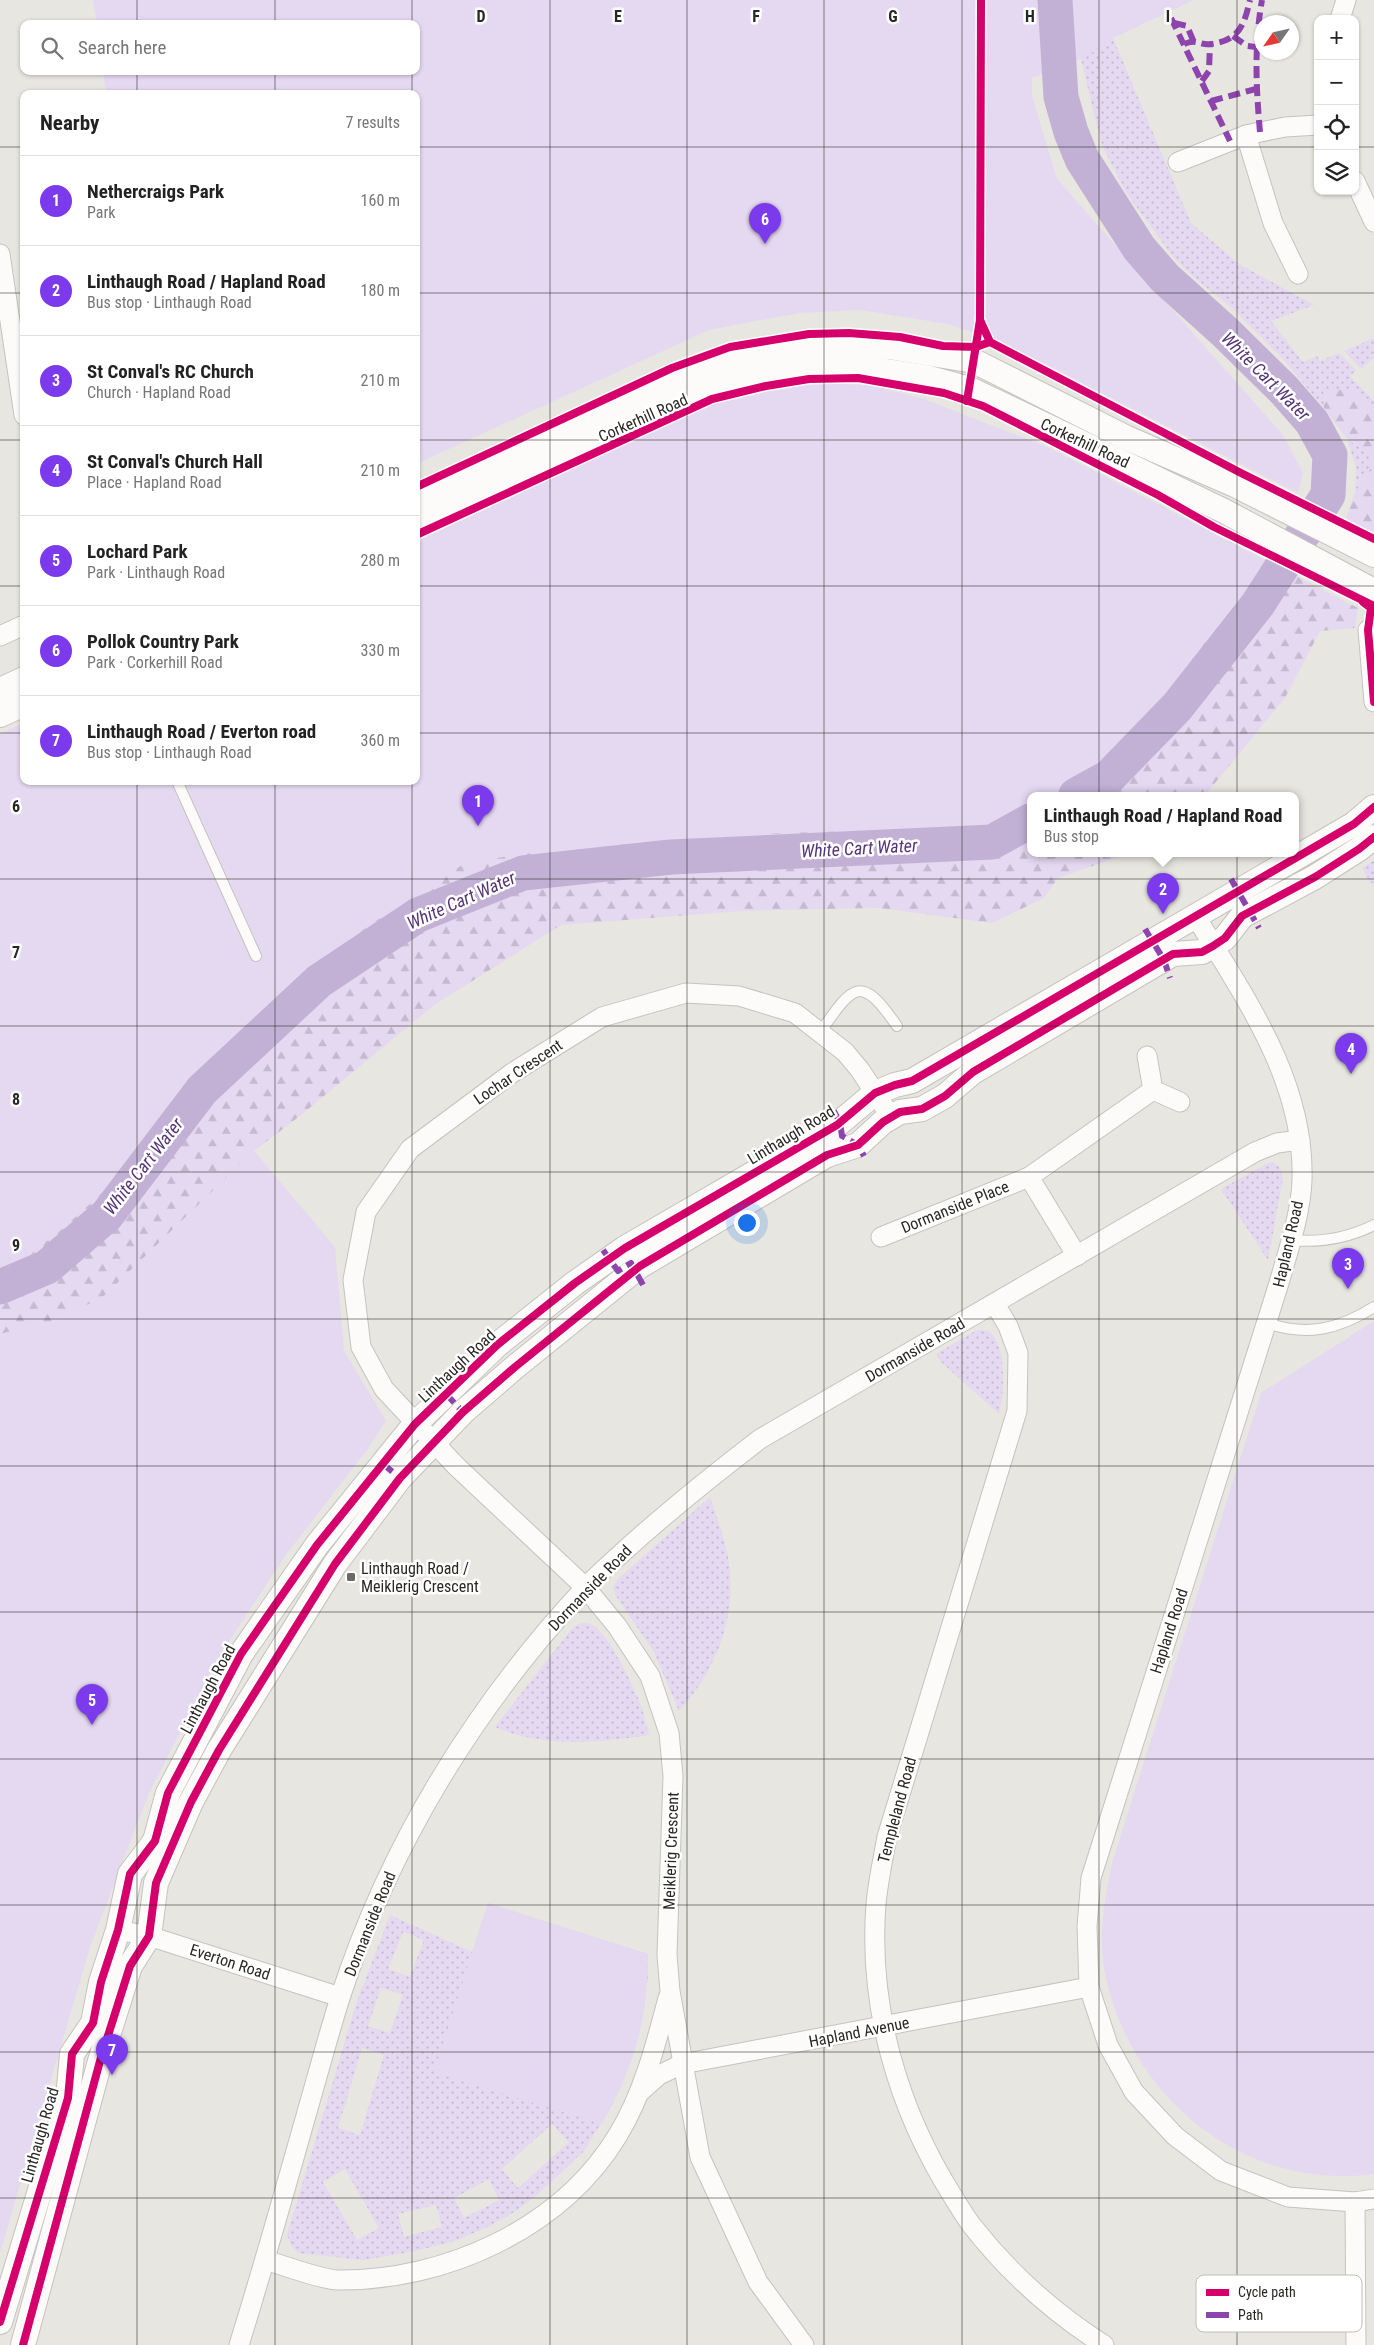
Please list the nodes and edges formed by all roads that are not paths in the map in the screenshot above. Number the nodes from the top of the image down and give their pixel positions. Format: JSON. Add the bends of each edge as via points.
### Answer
{"nodes":[{"id":1,"x":1346,"y":0,"type":"edge"},
{"id":2,"x":1341,"y":15,"type":"edge"},
{"id":3,"x":1314,"y":125,"type":"edge"},
{"id":4,"x":1246,"y":135,"type":"junction"},
{"id":5,"x":1178,"y":162,"type":"dead end"},
{"id":6,"x":1362,"y":184,"type":"edge"},
{"id":7,"x":1374,"y":222,"type":"edge"},
{"id":8,"x":0,"y":254,"type":"edge"},
{"id":9,"x":1298,"y":274,"type":"dead end"},
{"id":10,"x":20,"y":388,"type":"edge"},
{"id":11,"x":420,"y":495,"type":"edge"},
{"id":12,"x":420,"y":520,"type":"edge"},
{"id":13,"x":1316,"y":527,"type":"junction"},
{"id":14,"x":1302,"y":552,"type":"junction"},
{"id":15,"x":1374,"y":555,"type":"edge"},
{"id":16,"x":1368,"y":588,"type":"edge"},
{"id":17,"x":20,"y":627,"type":"edge"},
{"id":18,"x":1368,"y":630,"type":"dead end"},
{"id":19,"x":0,"y":636,"type":"edge"},
{"id":20,"x":20,"y":681,"type":"edge"},
{"id":21,"x":0,"y":690,"type":"edge"},
{"id":22,"x":1374,"y":702,"type":"edge"},
{"id":23,"x":20,"y":706,"type":"edge"},
{"id":24,"x":0,"y":715,"type":"edge"},
{"id":25,"x":179,"y":785,"type":"edge"},
{"id":26,"x":1374,"y":807,"type":"edge"},
{"id":27,"x":1374,"y":837,"type":"edge"},
{"id":28,"x":1299,"y":856,"type":"edge"},
{"id":29,"x":1298,"y":857,"type":"edge"},
{"id":30,"x":1196,"y":917,"type":"junction"},
{"id":31,"x":1213,"y":946,"type":"junction"},
{"id":32,"x":256,"y":956,"type":"dead end"},
{"id":33,"x":897,"y":1026,"type":"dead end"},
{"id":34,"x":820,"y":1031,"type":"junction"},
{"id":35,"x":1147,"y":1056,"type":"dead end"},
{"id":36,"x":1153,"y":1090,"type":"junction"},
{"id":37,"x":875,"y":1093,"type":"junction"},
{"id":38,"x":1180,"y":1102,"type":"dead end"},
{"id":39,"x":891,"y":1117,"type":"junction"},
{"id":40,"x":1300,"y":1140,"type":"junction"},
{"id":41,"x":1030,"y":1177,"type":"junction"},
{"id":42,"x":1374,"y":1225,"type":"edge"},
{"id":43,"x":881,"y":1237,"type":"dead end"},
{"id":44,"x":1291,"y":1240,"type":"junction"},
{"id":45,"x":1077,"y":1256,"type":"junction"},
{"id":46,"x":995,"y":1304,"type":"junction"},
{"id":47,"x":1374,"y":1307,"type":"edge"},
{"id":48,"x":1267,"y":1323,"type":"junction"},
{"id":49,"x":415,"y":1424,"type":"junction"},
{"id":50,"x":434,"y":1444,"type":"junction"},
{"id":51,"x":585,"y":1587,"type":"junction"},
{"id":52,"x":118,"y":1930,"type":"junction"},
{"id":53,"x":149,"y":1936,"type":"junction"},
{"id":54,"x":1089,"y":1987,"type":"junction"},
{"id":55,"x":670,"y":1990,"type":"junction"},
{"id":56,"x":340,"y":1997,"type":"junction"},
{"id":57,"x":883,"y":2028,"type":"junction"},
{"id":58,"x":682,"y":2064,"type":"junction"},
{"id":59,"x":637,"y":2094,"type":"junction"},
{"id":60,"x":1374,"y":2199,"type":"edge"},
{"id":61,"x":1355,"y":2202,"type":"junction"},
{"id":62,"x":265,"y":2260,"type":"junction"},
{"id":63,"x":1356,"y":2275,"type":"edge"},
{"id":64,"x":0,"y":2322,"type":"edge"},
{"id":65,"x":1356,"y":2332,"type":"edge"},
{"id":66,"x":23,"y":2345,"type":"edge"},
{"id":67,"x":239,"y":2345,"type":"edge"},
{"id":68,"x":804,"y":2345,"type":"edge"},
{"id":69,"x":1104,"y":2345,"type":"edge"},
{"id":70,"x":1356,"y":2345,"type":"edge"}],
"edges":[{"from":1,"to":2,"type":"street"},
{"from":3,"to":4,"type":"street","via":[[1284,127]]},
{"from":4,"to":5,"type":"street"},
{"from":4,"to":9,"type":"street","via":[[1272,223]]},
{"from":6,"to":7,"type":"street"},
{"from":8,"to":10,"type":"street"},
{"from":11,"to":13,"type":"street","name":"Corkerhill Road","via":[[660,385],[734,358],[819,345],[889,347],[974,361]]},
{"from":12,"to":14,"type":"street","name":"Corkerhill Road","via":[[657,410],[731,380],[796,368],[867,368],[926,377],[970,389]]},
{"from":13,"to":14,"type":"street"},
{"from":13,"to":15,"type":"street","name":"Corkerhill Road"},
{"from":14,"to":16,"type":"street","name":"Corkerhill Road"},
{"from":17,"to":19,"type":"street"},
{"from":18,"to":22,"type":"street"},
{"from":20,"to":21,"type":"street"},
{"from":23,"to":24,"type":"street"},
{"from":25,"to":32,"type":"lane"},
{"from":26,"to":28,"type":"street","name":"Linthaugh Road","via":[[1354,824]]},
{"from":27,"to":31,"type":"street","via":[[1315,877],[1242,916],[1225,938]]},
{"from":29,"to":30,"type":"street","name":"Linthaugh Road"},
{"from":30,"to":31,"type":"street","name":"Hapland Road"},
{"from":30,"to":37,"type":"street","name":"Linthaugh Road","via":[[912,1081]]},
{"from":31,"to":39,"type":"street","via":[[1202,952],[1173,954],[973,1072],[945,1096],[922,1109],[900,1112]]},
{"from":31,"to":40,"type":"street","name":"Hapland Road","via":[[1275,1055],[1288,1085]]},
{"from":33,"to":34,"type":"lane","via":[[876,998],[864,991],[846,998]]},
{"from":34,"to":37,"type":"street","name":"Lochar Crescent","via":[[845,1052]]},
{"from":34,"to":49,"type":"street","name":"Lochar Crescent","via":[[795,1013],[739,996],[686,993],[602,1017],[512,1074],[410,1149],[366,1212],[353,1280],[361,1347],[384,1389]]},
{"from":35,"to":36,"type":"street"},
{"from":36,"to":38,"type":"street"},
{"from":36,"to":41,"type":"street","name":"Dormanside Place"},
{"from":37,"to":39,"type":"street","name":"Lochar Crescent"},
{"from":37,"to":49,"type":"street","name":"Linthaugh Road","via":[[837,1125],[624,1248],[575,1283],[497,1345]]},
{"from":39,"to":50,"type":"street","via":[[858,1145],[827,1155],[640,1266],[463,1412]]},
{"from":40,"to":44,"type":"street","name":"Hapland Road","via":[[1302,1181]]},
{"from":40,"to":45,"type":"street","name":"Dormanside Road","via":[[1277,1143],[1255,1152]]},
{"from":41,"to":43,"type":"street","name":"Dormanside Place"},
{"from":41,"to":45,"type":"street","name":"Dormanside Place"},
{"from":42,"to":44,"type":"lane","via":[[1355,1235],[1333,1239]]},
{"from":44,"to":48,"type":"street","name":"Hapland Road"},
{"from":45,"to":46,"type":"street","name":"Dormanside Road"},
{"from":46,"to":51,"type":"street","name":"Dormanside Road","via":[[760,1439],[659,1519]]},
{"from":46,"to":57,"type":"street","name":"Templeland Road","via":[[1018,1353],[1017,1411],[887,1837],[876,1904],[876,1975]]},
{"from":47,"to":48,"type":"lane","via":[[1356,1318],[1320,1329],[1301,1331]]},
{"from":48,"to":54,"type":"street","name":"Hapland Road","via":[[1090,1878],[1087,1926]]},
{"from":49,"to":50,"type":"street","name":"Meiklerig Crescent"},
{"from":49,"to":52,"type":"street","name":"Linthaugh Road","via":[[317,1545],[241,1654],[168,1793],[155,1841],[130,1874]]},
{"from":50,"to":51,"type":"street","name":"Meiklerig Crescent"},
{"from":50,"to":53,"type":"street","via":[[400,1478],[335,1564],[219,1750],[191,1802],[156,1883]]},
{"from":51,"to":55,"type":"street","name":"Meiklerig Crescent","via":[[618,1626],[650,1676],[669,1732],[673,1776],[667,1955]]},
{"from":51,"to":56,"type":"street","name":"Dormanside Road","via":[[527,1654],[476,1723],[418,1816],[378,1899]]},
{"from":52,"to":53,"type":"street","name":"Everton Road"},
{"from":52,"to":64,"type":"street","name":"Linthaugh Road","via":[[101,1982],[93,2023],[72,2054],[68,2098]]},
{"from":53,"to":56,"type":"street","name":"Everton Road"},
{"from":53,"to":66,"type":"street","via":[[130,1966],[100,2061]]},
{"from":54,"to":57,"type":"street","name":"Hapland Avenue"},
{"from":54,"to":61,"type":"street","name":"Hapland Road","via":[[1108,2045],[1134,2092],[1175,2136],[1221,2171],[1288,2197]]},
{"from":55,"to":58,"type":"street","name":"Meiklerig Crescent"},
{"from":55,"to":59,"type":"street","via":[[656,2046]]},
{"from":56,"to":62,"type":"street","name":"Dormanside Road"},
{"from":57,"to":58,"type":"street","name":"Hapland Avenue"},
{"from":57,"to":69,"type":"street","name":"Templeland Road","via":[[904,2103],[939,2174],[972,2226],[1013,2273],[1055,2311]]},
{"from":58,"to":59,"type":"street","name":"Hapland Avenue","via":[[659,2075]]},
{"from":58,"to":68,"type":"street","name":"Meiklerig Crescent","via":[[700,2157],[758,2282]]},
{"from":59,"to":62,"type":"street","via":[[618,2135],[592,2172],[557,2205],[489,2248],[413,2273],[336,2280]]},
{"from":60,"to":61,"type":"street","name":"Hapland Road"},
{"from":61,"to":63,"type":"street"},
{"from":62,"to":67,"type":"street","name":"Dormanside Road"},
{"from":65,"to":70,"type":"street"}]}
